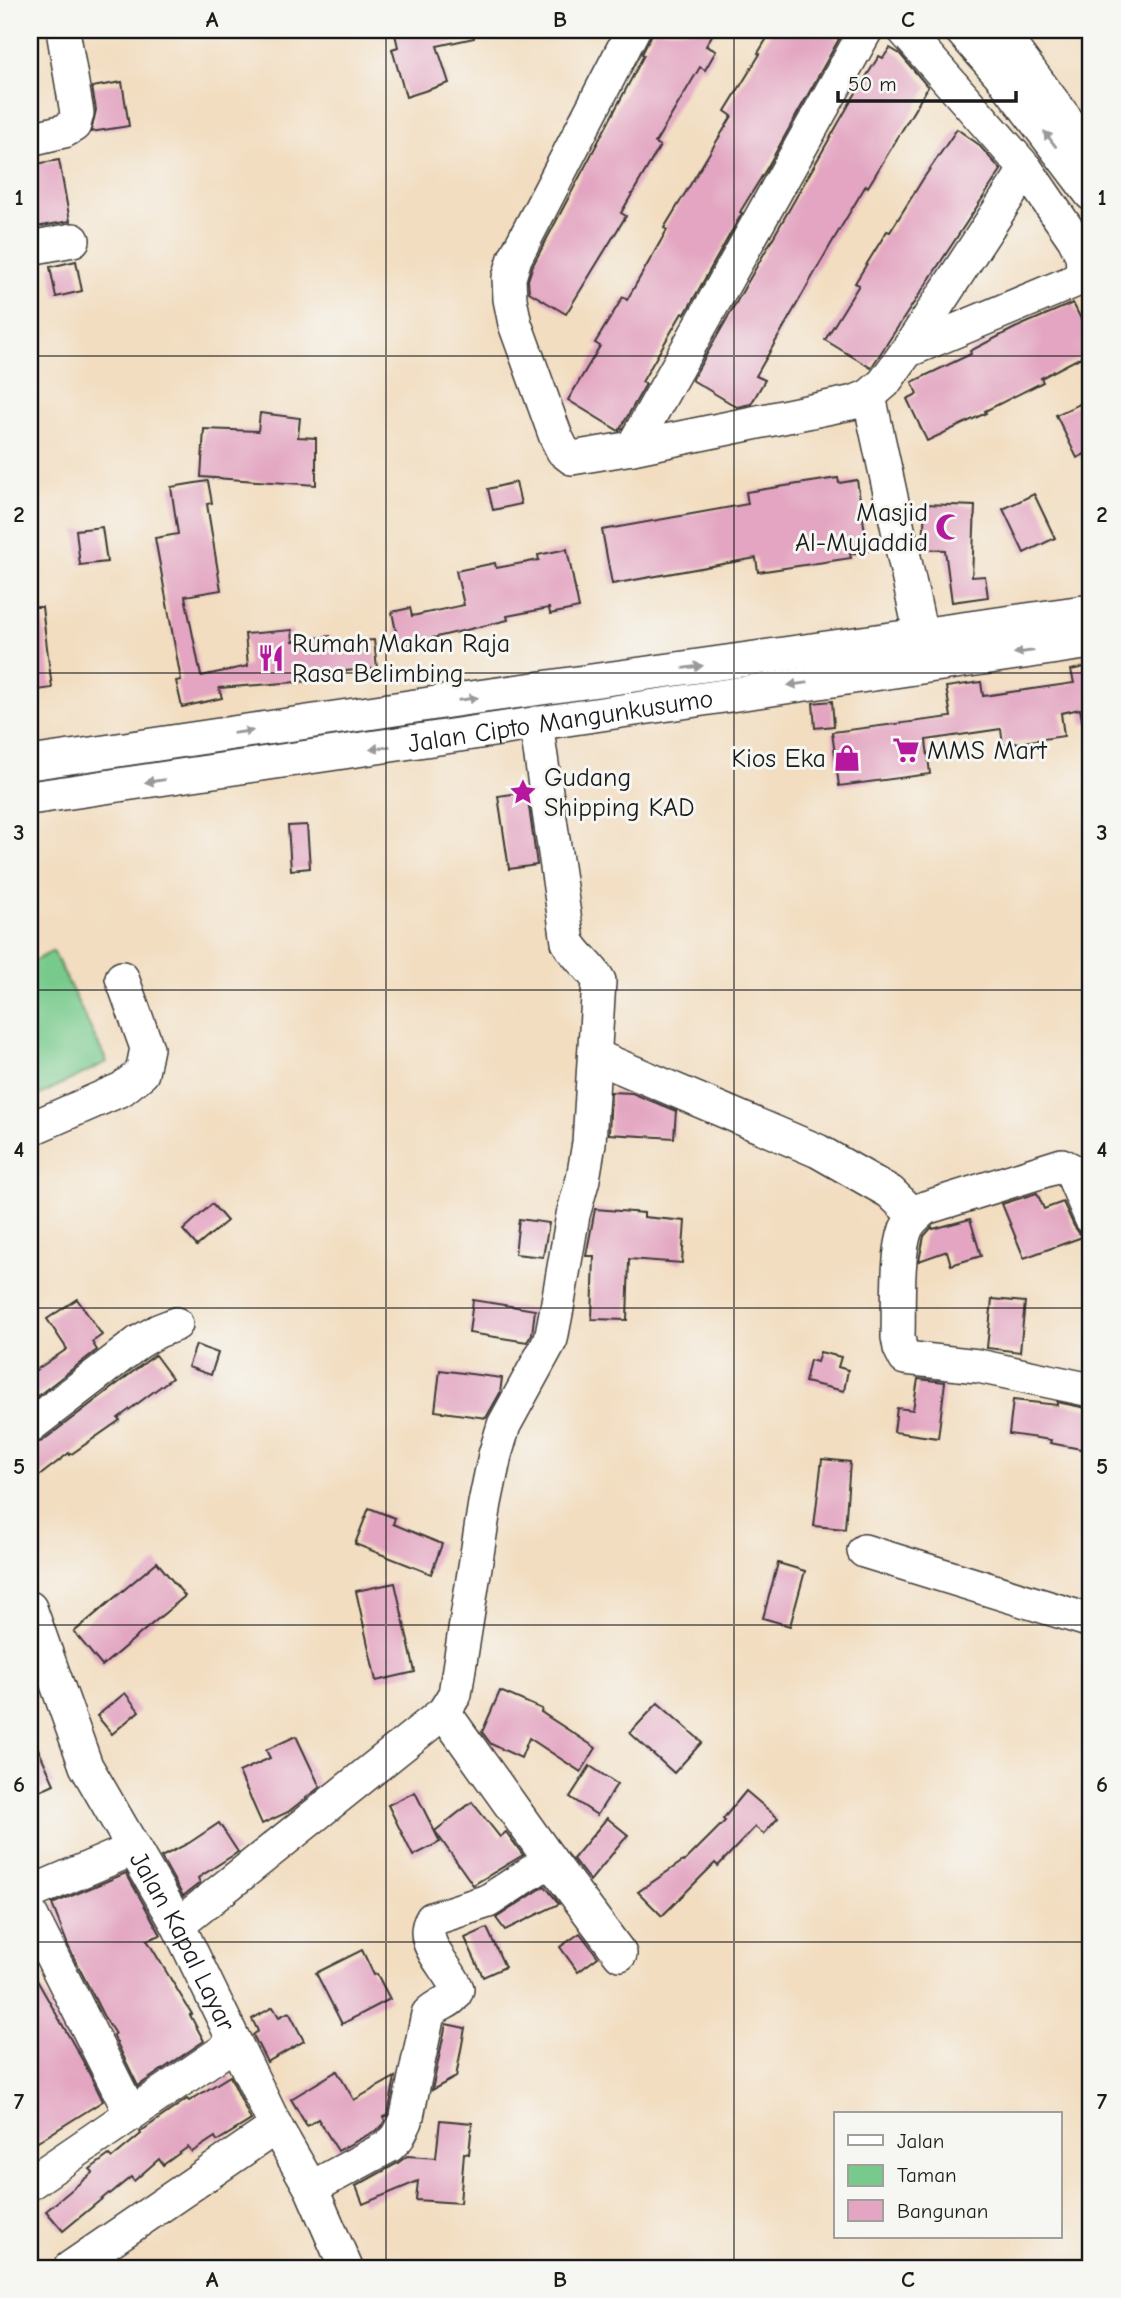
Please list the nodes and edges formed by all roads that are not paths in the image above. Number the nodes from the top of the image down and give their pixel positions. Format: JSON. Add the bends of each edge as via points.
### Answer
{"nodes":[{"id":1,"x":63,"y":30,"type":"edge"},
{"id":2,"x":633,"y":30,"type":"edge"},
{"id":3,"x":866,"y":30,"type":"edge"},
{"id":4,"x":904,"y":30,"type":"edge"},
{"id":5,"x":961,"y":30,"type":"edge"},
{"id":6,"x":999,"y":30,"type":"edge"},
{"id":7,"x":30,"y":139,"type":"edge"},
{"id":8,"x":1091,"y":153,"type":"edge"},
{"id":9,"x":1026,"y":169,"type":"junction"},
{"id":10,"x":1091,"y":194,"type":"edge"},
{"id":11,"x":74,"y":240,"type":"dead end"},
{"id":12,"x":30,"y":248,"type":"edge"},
{"id":13,"x":907,"y":351,"type":"junction"},
{"id":14,"x":869,"y":396,"type":"junction"},
{"id":15,"x":632,"y":449,"type":"junction"},
{"id":16,"x":1091,"y":611,"type":"edge"},
{"id":17,"x":921,"y":635,"type":"junction"},
{"id":18,"x":1091,"y":642,"type":"edge"},
{"id":19,"x":536,"y":723,"type":"junction"},
{"id":20,"x":30,"y":763,"type":"edge"},
{"id":21,"x":30,"y":798,"type":"edge"},
{"id":22,"x":122,"y":978,"type":"dead end"},
{"id":23,"x":595,"y":1056,"type":"junction"},
{"id":24,"x":30,"y":1129,"type":"edge"},
{"id":25,"x":915,"y":1216,"type":"junction"},
{"id":26,"x":1091,"y":1218,"type":"edge"},
{"id":27,"x":176,"y":1324,"type":"dead end"},
{"id":28,"x":1091,"y":1390,"type":"edge"},
{"id":29,"x":30,"y":1426,"type":"edge"},
{"id":30,"x":864,"y":1551,"type":"dead end"},
{"id":31,"x":30,"y":1608,"type":"edge"},
{"id":32,"x":1091,"y":1621,"type":"edge"},
{"id":33,"x":444,"y":1712,"type":"junction"},
{"id":34,"x":133,"y":1849,"type":"junction"},
{"id":35,"x":550,"y":1860,"type":"junction"},
{"id":36,"x":30,"y":1893,"type":"edge"},
{"id":37,"x":30,"y":1913,"type":"edge"},
{"id":38,"x":178,"y":1925,"type":"junction"},
{"id":39,"x":621,"y":1954,"type":"dead end"},
{"id":40,"x":236,"y":2043,"type":"junction"},
{"id":41,"x":131,"y":2114,"type":"junction"},
{"id":42,"x":276,"y":2127,"type":"junction"},
{"id":43,"x":33,"y":2171,"type":"edge"},
{"id":44,"x":311,"y":2188,"type":"junction"},
{"id":45,"x":70,"y":2268,"type":"edge"},
{"id":46,"x":346,"y":2268,"type":"edge"}],
"edges":[{"from":1,"to":7,"type":"street","via":[[77,113],[74,125]]},
{"from":2,"to":15,"type":"street","via":[[514,258],[509,278],[515,324],[562,451],[572,458]]},
{"from":3,"to":15,"type":"street"},
{"from":4,"to":9,"type":"street"},
{"from":10,"to":5,"type":"street","one_way":true},
{"from":6,"to":8,"type":"street"},
{"from":9,"to":13,"type":"street"},
{"from":9,"to":13,"type":"street","via":[[1082,255],[1083,268],[1077,280]]},
{"from":11,"to":12,"type":"street"},
{"from":13,"to":14,"type":"street"},
{"from":14,"to":15,"type":"street"},
{"from":14,"to":17,"type":"street"},
{"from":16,"to":17,"type":"street","name":"Jalan Cipto Mangunkusumo"},
{"from":20,"to":17,"type":"street","name":"Jalan Cipto Mangunkusumo","one_way":true},
{"from":18,"to":19,"type":"street","name":"Jalan Cipto Mangunkusumo","one_way":true},
{"from":19,"to":21,"type":"street","name":"Jalan Cipto Mangunkusumo","one_way":true},
{"from":19,"to":23,"type":"street","via":[[568,942],[599,981]]},
{"from":22,"to":24,"type":"street","via":[[147,1048],[142,1073],[121,1089]]},
{"from":23,"to":25,"type":"street","via":[[818,1151],[890,1192]]},
{"from":23,"to":33,"type":"street","via":[[589,1143],[551,1339],[505,1425],[495,1455],[455,1694]]},
{"from":25,"to":26,"type":"street","via":[[938,1203],[1062,1166],[1070,1170]]},
{"from":25,"to":28,"type":"street","via":[[906,1229],[900,1260],[898,1337],[905,1358],[978,1366]]},
{"from":27,"to":29,"type":"street","via":[[139,1342]]},
{"from":30,"to":32,"type":"street"},
{"from":31,"to":34,"type":"street","name":"Jalan Kapal Layar","via":[[86,1766]]},
{"from":33,"to":35,"type":"street"},
{"from":33,"to":38,"type":"street"},
{"from":34,"to":36,"type":"street"},
{"from":34,"to":38,"type":"street","name":"Jalan Kapal Layar"},
{"from":35,"to":39,"type":"street"},
{"from":35,"to":44,"type":"street","via":[[488,1901],[432,1919],[428,1940],[457,1989],[451,2000],[428,2014],[406,2121],[389,2146]]},
{"from":37,"to":41,"type":"street"},
{"from":38,"to":40,"type":"street","name":"Jalan Kapal Layar"},
{"from":40,"to":41,"type":"street"},
{"from":40,"to":42,"type":"street","name":"Jalan Kapal Layar"},
{"from":41,"to":43,"type":"street"},
{"from":42,"to":44,"type":"street","name":"Jalan Kapal Layar"},
{"from":42,"to":45,"type":"street"},
{"from":44,"to":46,"type":"street","name":"Jalan Kapal Layar"}]}
